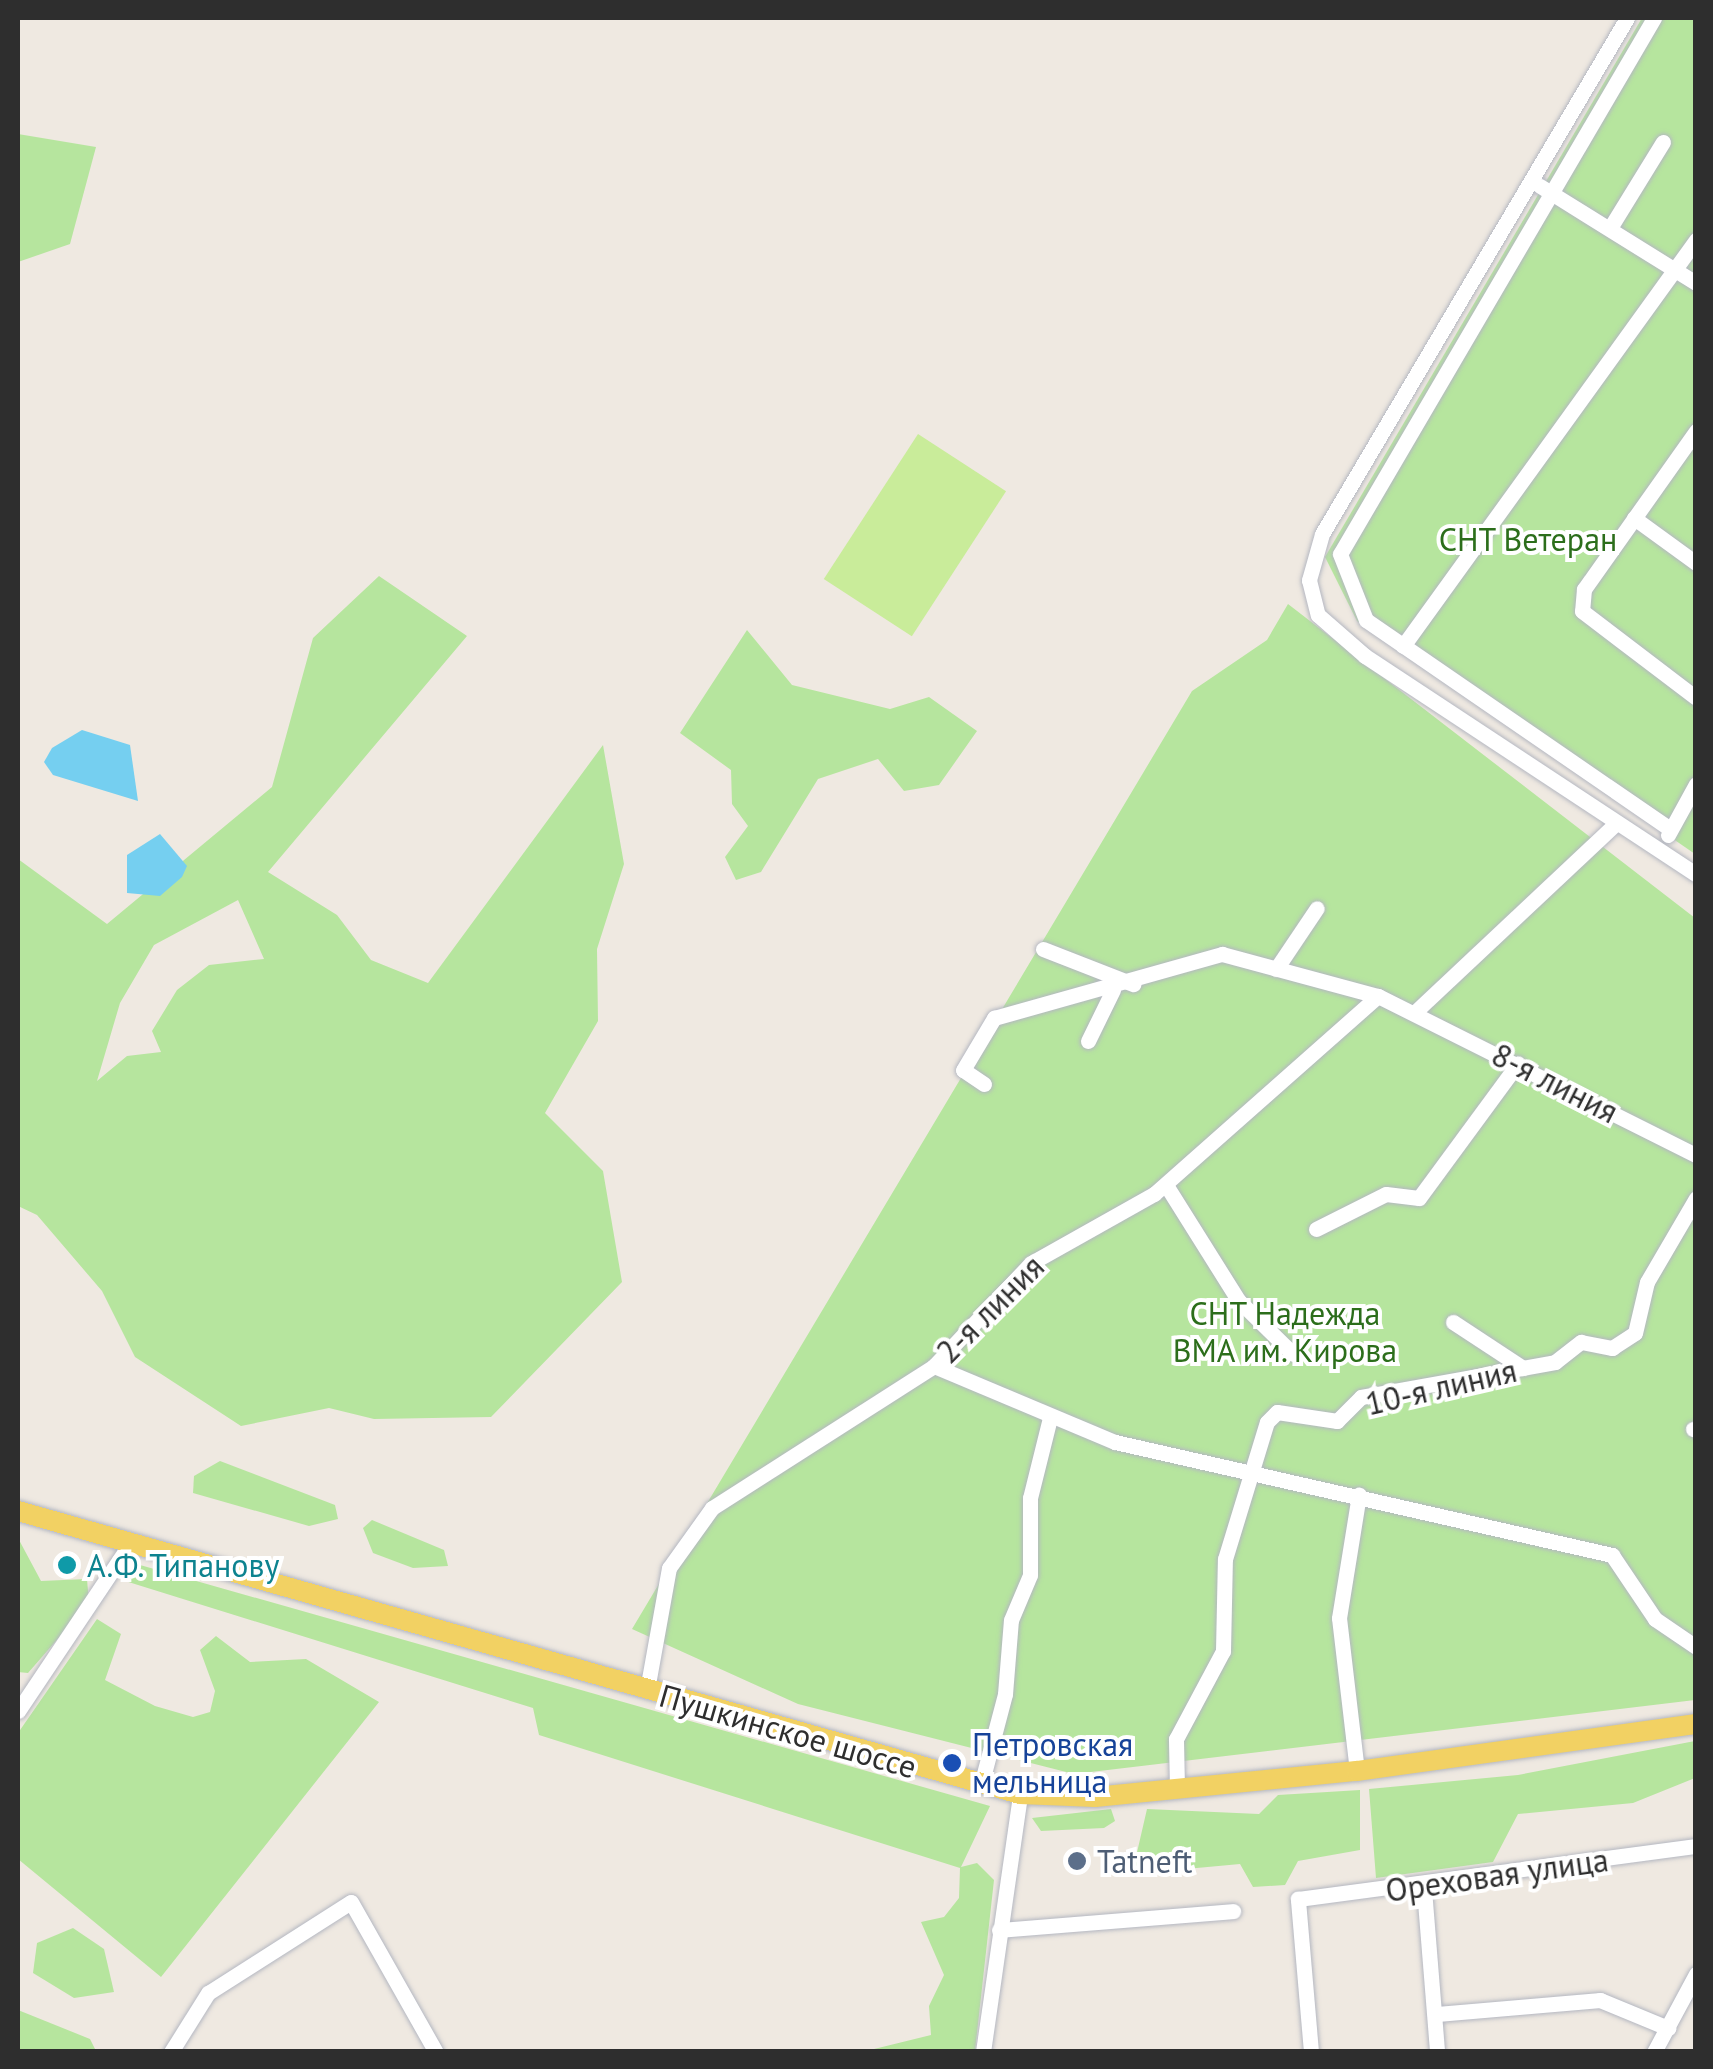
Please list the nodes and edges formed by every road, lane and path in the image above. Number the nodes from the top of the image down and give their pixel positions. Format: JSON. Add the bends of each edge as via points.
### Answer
{"nodes":[{"id":1,"x":1627,"y":18,"type":"edge"},
{"id":2,"x":1654,"y":18,"type":"edge"},
{"id":3,"x":1663,"y":142,"type":"dead end"},
{"id":4,"x":1532,"y":182,"type":"junction"},
{"id":5,"x":1550,"y":191,"type":"junction"},
{"id":6,"x":1610,"y":228,"type":"junction"},
{"id":7,"x":1696,"y":240,"type":"edge"},
{"id":8,"x":1675,"y":268,"type":"junction"},
{"id":9,"x":1696,"y":284,"type":"edge"},
{"id":10,"x":1696,"y":431,"type":"edge"},
{"id":11,"x":1634,"y":518,"type":"junction"},
{"id":12,"x":1696,"y":563,"type":"edge"},
{"id":13,"x":1403,"y":646,"type":"junction"},
{"id":14,"x":1696,"y":698,"type":"edge"},
{"id":15,"x":1696,"y":784,"type":"edge"},
{"id":16,"x":1616,"y":823,"type":"junction"},
{"id":17,"x":1670,"y":829,"type":"junction"},
{"id":18,"x":1658,"y":851,"type":"junction"},
{"id":19,"x":1696,"y":874,"type":"edge"},
{"id":20,"x":1316,"y":908,"type":"dead end"},
{"id":21,"x":1042,"y":949,"type":"dead end"},
{"id":22,"x":1276,"y":968,"type":"junction"},
{"id":23,"x":1133,"y":984,"type":"junction"},
{"id":24,"x":1113,"y":990,"type":"junction"},
{"id":25,"x":1378,"y":996,"type":"junction"},
{"id":26,"x":1414,"y":1012,"type":"junction"},
{"id":27,"x":1088,"y":1041,"type":"dead end"},
{"id":28,"x":1518,"y":1063,"type":"junction"},
{"id":29,"x":984,"y":1084,"type":"dead end"},
{"id":30,"x":1696,"y":1155,"type":"edge"},
{"id":31,"x":1166,"y":1185,"type":"junction"},
{"id":32,"x":1696,"y":1198,"type":"edge"},
{"id":33,"x":1316,"y":1229,"type":"dead end"},
{"id":34,"x":1452,"y":1322,"type":"dead end"},
{"id":35,"x":1292,"y":1354,"type":"dead end"},
{"id":36,"x":934,"y":1366,"type":"junction"},
{"id":37,"x":1523,"y":1368,"type":"junction"},
{"id":38,"x":1050,"y":1418,"type":"junction"},
{"id":39,"x":1251,"y":1470,"type":"junction"},
{"id":40,"x":1359,"y":1495,"type":"junction"},
{"id":41,"x":18,"y":1511,"type":"edge"},
{"id":42,"x":130,"y":1542,"type":"junction"},
{"id":43,"x":1696,"y":1647,"type":"edge"},
{"id":44,"x":647,"y":1690,"type":"junction"},
{"id":45,"x":18,"y":1711,"type":"edge"},
{"id":46,"x":1696,"y":1724,"type":"edge"},
{"id":47,"x":1357,"y":1771,"type":"junction"},
{"id":48,"x":981,"y":1785,"type":"junction"},
{"id":49,"x":1177,"y":1788,"type":"junction"},
{"id":50,"x":1020,"y":1794,"type":"junction"},
{"id":51,"x":1696,"y":1846,"type":"edge"},
{"id":52,"x":1424,"y":1889,"type":"junction"},
{"id":53,"x":1233,"y":1911,"type":"dead end"},
{"id":54,"x":999,"y":1930,"type":"junction"},
{"id":55,"x":1696,"y":1974,"type":"edge"},
{"id":56,"x":1437,"y":2014,"type":"junction"},
{"id":57,"x":1668,"y":2028,"type":"junction"},
{"id":58,"x":171,"y":2052,"type":"edge"},
{"id":59,"x":436,"y":2052,"type":"edge"},
{"id":60,"x":983,"y":2052,"type":"edge"},
{"id":61,"x":1311,"y":2052,"type":"edge"},
{"id":62,"x":1438,"y":2052,"type":"edge"},
{"id":63,"x":1654,"y":2052,"type":"edge"}],
"edges":[{"from":1,"to":4,"type":"street"},
{"from":2,"to":5,"type":"street"},
{"from":3,"to":6,"type":"street"},
{"from":4,"to":5,"type":"street"},
{"from":4,"to":16,"type":"street","via":[[1322,534],[1310,580],[1318,614],[1365,656]]},
{"from":5,"to":6,"type":"street"},
{"from":5,"to":13,"type":"street","via":[[1340,554],[1366,620]]},
{"from":6,"to":8,"type":"street"},
{"from":7,"to":8,"type":"street"},
{"from":8,"to":9,"type":"street"},
{"from":8,"to":13,"type":"street"},
{"from":10,"to":11,"type":"street"},
{"from":11,"to":12,"type":"street"},
{"from":11,"to":14,"type":"street","via":[[1584,589],[1582,611]]},
{"from":13,"to":17,"type":"street"},
{"from":15,"to":17,"type":"street"},
{"from":16,"to":18,"type":"street"},
{"from":16,"to":26,"type":"street"},
{"from":17,"to":18,"type":"street"},
{"from":18,"to":19,"type":"street"},
{"from":20,"to":22,"type":"street"},
{"from":21,"to":23,"type":"street"},
{"from":22,"to":23,"type":"street","via":[[1222,954]]},
{"from":22,"to":25,"type":"street"},
{"from":23,"to":24,"type":"street"},
{"from":24,"to":27,"type":"street"},
{"from":24,"to":29,"type":"street","via":[[994,1018],[963,1070]]},
{"from":25,"to":26,"type":"street"},
{"from":25,"to":31,"type":"street","name":"2-я линия"},
{"from":26,"to":28,"type":"street","name":"8-я линия"},
{"from":28,"to":30,"type":"street","name":"8-я линия"},
{"from":28,"to":33,"type":"street","via":[[1419,1198],[1386,1194]]},
{"from":31,"to":35,"type":"street","via":[[1238,1300]]},
{"from":31,"to":36,"type":"street","name":"2-я линия","via":[[1044,1252]]},
{"from":32,"to":37,"type":"street","name":"10-я линия","via":[[1647,1282],[1635,1334],[1612,1348],[1581,1342],[1555,1362]]},
{"from":34,"to":37,"type":"street"},
{"from":36,"to":38,"type":"street"},
{"from":36,"to":44,"type":"street","name":"2-я линия","via":[[778,1458],[712,1508],[670,1568]]},
{"from":37,"to":39,"type":"street","name":"10-я линия","via":[[1362,1398],[1337,1420],[1277,1412]]},
{"from":38,"to":39,"type":"street","via":[[1115,1442]]},
{"from":38,"to":48,"type":"street","via":[[1030,1498],[1030,1575],[1012,1620],[1005,1694]]},
{"from":39,"to":40,"type":"street"},
{"from":39,"to":49,"type":"street","via":[[1225,1559],[1223,1651],[1178,1730]]},
{"from":40,"to":43,"type":"street","via":[[1612,1555],[1655,1619]]},
{"from":40,"to":47,"type":"street","via":[[1339,1618]]},
{"from":41,"to":42,"type":"main road","name":"Пушкинское шоссе"},
{"from":42,"to":44,"type":"main road","name":"Пушкинское шоссе"},
{"from":42,"to":45,"type":"street"},
{"from":44,"to":48,"type":"main road","name":"Пушкинское шоссе"},
{"from":46,"to":47,"type":"main road","name":"Пушкинское шоссе"},
{"from":47,"to":49,"type":"main road","name":"Пушкинское шоссе"},
{"from":48,"to":50,"type":"main road","name":"Пушкинское шоссе"},
{"from":49,"to":50,"type":"main road","name":"Пушкинское шоссе"},
{"from":50,"to":54,"type":"street"},
{"from":51,"to":52,"type":"street","name":"Ореховая улица"},
{"from":52,"to":56,"type":"street"},
{"from":52,"to":61,"type":"street","name":"Ореховая улица","via":[[1298,1899]]},
{"from":53,"to":54,"type":"street"},
{"from":54,"to":60,"type":"street"},
{"from":55,"to":57,"type":"street"},
{"from":56,"to":57,"type":"street","via":[[1600,2000]]},
{"from":56,"to":62,"type":"street"},
{"from":57,"to":63,"type":"street"},
{"from":58,"to":59,"type":"street","via":[[208,1993],[351,1902]]}]}
